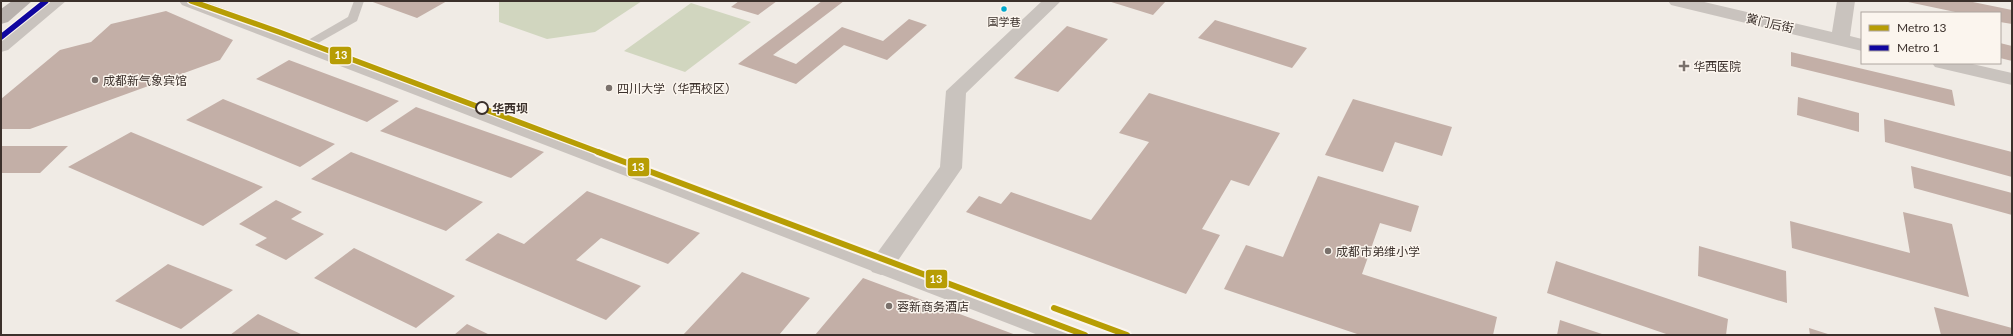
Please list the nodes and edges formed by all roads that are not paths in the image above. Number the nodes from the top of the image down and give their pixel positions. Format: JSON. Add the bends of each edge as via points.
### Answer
{"nodes":[{"id":1,"x":23,"y":1,"type":"edge"},
{"id":2,"x":57,"y":1,"type":"edge"},
{"id":3,"x":188,"y":1,"type":"edge"},
{"id":4,"x":359,"y":1,"type":"edge"},
{"id":5,"x":1052,"y":1,"type":"edge"},
{"id":6,"x":1677,"y":1,"type":"edge"},
{"id":7,"x":1846,"y":1,"type":"edge"},
{"id":8,"x":1,"y":18,"type":"edge"},
{"id":9,"x":1840,"y":40,"type":"junction"},
{"id":10,"x":1861,"y":45,"type":"edge"},
{"id":11,"x":1,"y":46,"type":"edge"},
{"id":12,"x":307,"y":46,"type":"junction"},
{"id":13,"x":1946,"y":64,"type":"edge"},
{"id":14,"x":2012,"y":79,"type":"edge"},
{"id":15,"x":881,"y":266,"type":"junction"},
{"id":16,"x":1066,"y":335,"type":"edge"}],
"edges":[{"from":1,"to":8,"type":"main road"},
{"from":2,"to":11,"type":"street"},
{"from":3,"to":12,"type":"street"},
{"from":4,"to":12,"type":"lane","via":[[352,19]]},
{"from":5,"to":15,"type":"street","via":[[956,91],[951,168]]},
{"from":6,"to":9,"type":"street","name":"黉门后街"},
{"from":7,"to":9,"type":"street"},
{"from":9,"to":10,"type":"street","name":"黉门后街"},
{"from":12,"to":15,"type":"street"},
{"from":13,"to":14,"type":"street"},
{"from":15,"to":16,"type":"street"}]}
